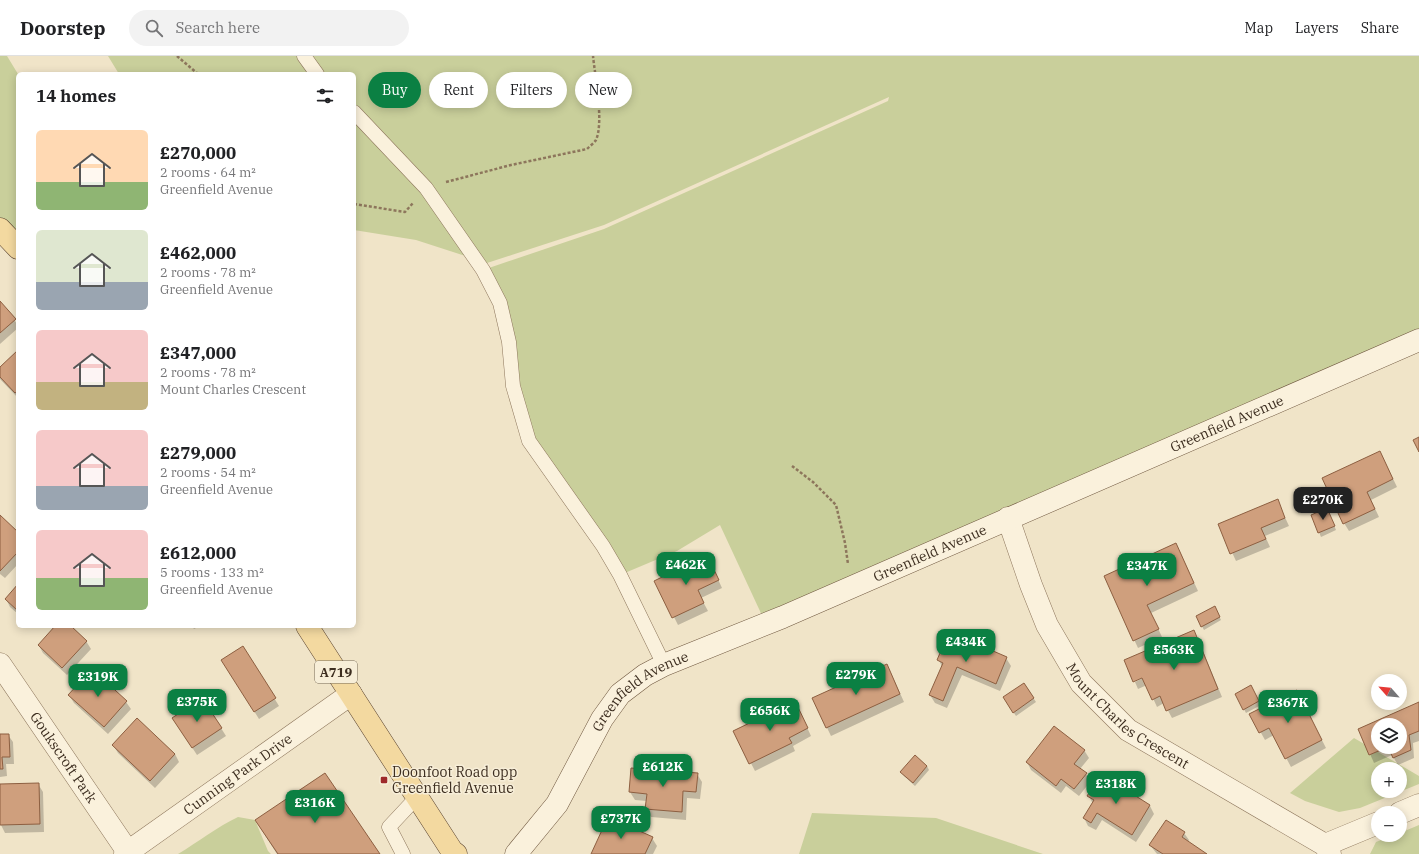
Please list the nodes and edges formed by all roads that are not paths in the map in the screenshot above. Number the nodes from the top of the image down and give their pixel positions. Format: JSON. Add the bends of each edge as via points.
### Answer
{"nodes":[{"id":1,"x":304,"y":56,"type":"edge"},
{"id":2,"x":316,"y":72,"type":"edge"},
{"id":3,"x":356,"y":114,"type":"edge"},
{"id":4,"x":0,"y":229,"type":"edge"},
{"id":5,"x":16,"y":246,"type":"edge"},
{"id":6,"x":1419,"y":340,"type":"edge"},
{"id":7,"x":1008,"y":518,"type":"junction"},
{"id":8,"x":308,"y":628,"type":"edge"},
{"id":9,"x":0,"y":664,"type":"edge"},
{"id":10,"x":664,"y":665,"type":"junction"},
{"id":11,"x":351,"y":694,"type":"junction"},
{"id":12,"x":417,"y":797,"type":"junction"},
{"id":13,"x":1419,"y":805,"type":"edge"},
{"id":14,"x":1407,"y":810,"type":"edge"},
{"id":15,"x":1371,"y":826,"type":"edge"},
{"id":16,"x":1327,"y":850,"type":"edge"},
{"id":17,"x":126,"y":853,"type":"edge"},
{"id":18,"x":403,"y":854,"type":"edge"},
{"id":19,"x":456,"y":854,"type":"edge"},
{"id":20,"x":516,"y":854,"type":"edge"}],
"edges":[{"from":1,"to":2,"type":"lane"},
{"from":3,"to":10,"type":"lane","via":[[426,188],[483,270],[500,303],[509,342],[513,386],[529,441],[603,546]]},
{"from":4,"to":5,"type":"main road"},
{"from":6,"to":7,"type":"street","name":"Greenfield Avenue"},
{"from":7,"to":10,"type":"street","name":"Greenfield Avenue","via":[[783,617]]},
{"from":7,"to":16,"type":"street","name":"Mount Charles Crescent","via":[[1047,625],[1081,683],[1128,730]]},
{"from":8,"to":11,"type":"main road","number":"A719"},
{"from":9,"to":17,"type":"street","name":"Goukscroft Park"},
{"from":10,"to":20,"type":"street","name":"Greenfield Avenue","via":[[645,674],[620,694],[602,719],[557,804]]},
{"from":11,"to":12,"type":"main road","number":"A719"},
{"from":11,"to":17,"type":"street","name":"Cunning Park Drive"},
{"from":12,"to":18,"type":"lane","via":[[389,827]]},
{"from":12,"to":19,"type":"main road","number":"A719"},
{"from":13,"to":14,"type":"street"},
{"from":15,"to":16,"type":"street","name":"Mount Charles Crescent"}]}
